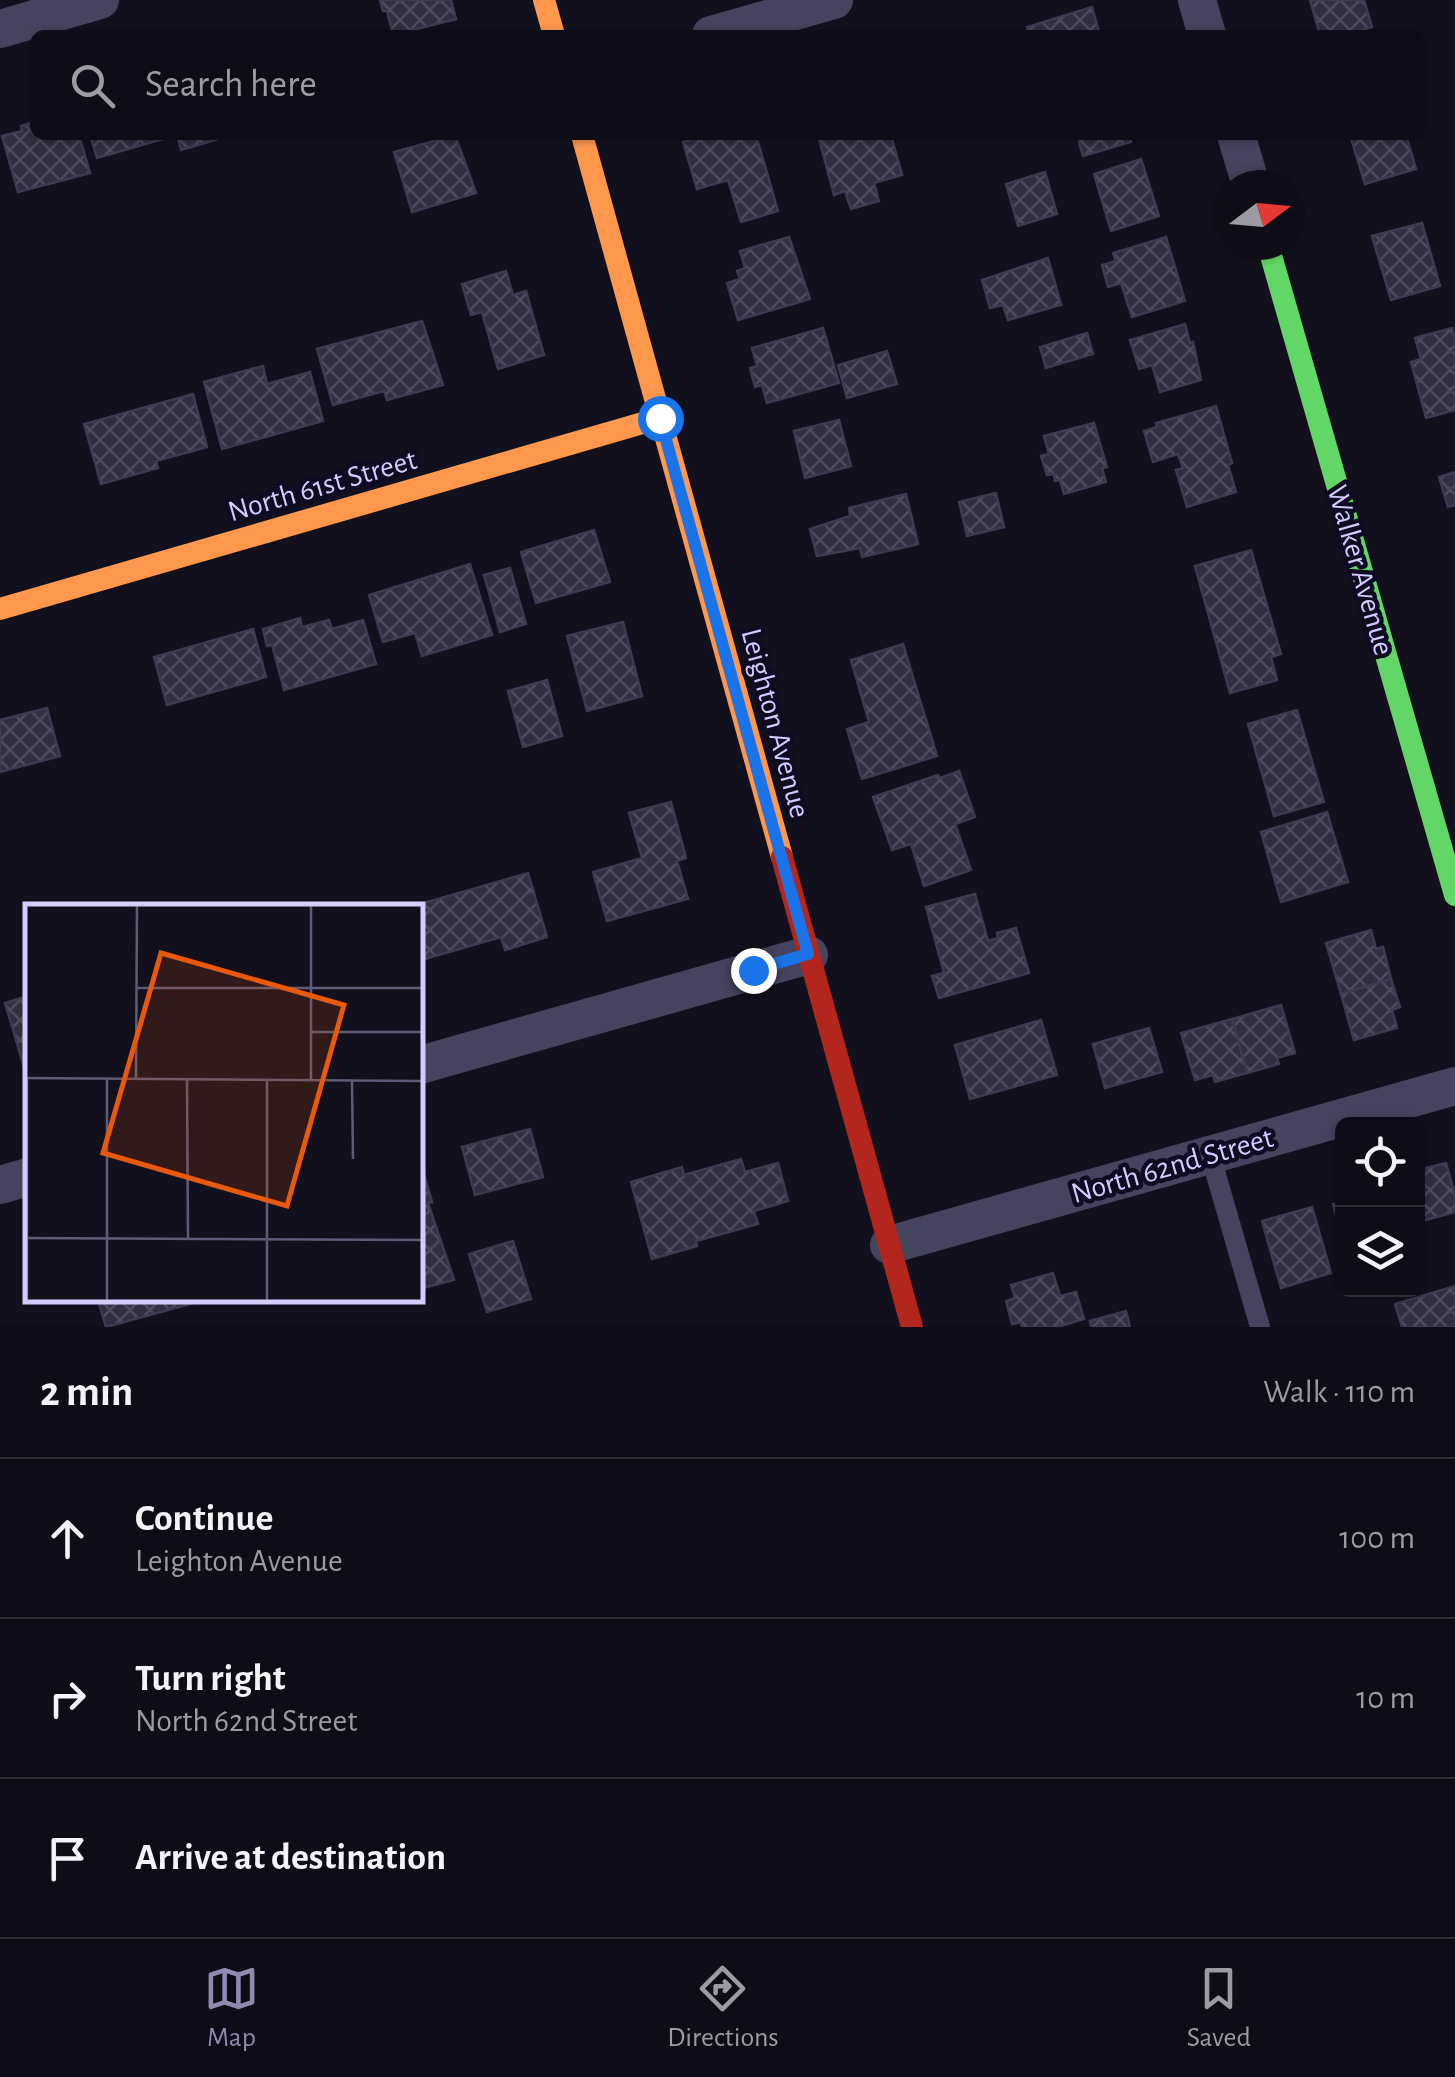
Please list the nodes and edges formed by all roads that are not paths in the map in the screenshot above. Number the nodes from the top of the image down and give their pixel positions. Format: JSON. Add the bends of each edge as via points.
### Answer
{"nodes":[{"id":1,"x":100,"y":0,"type":"edge"},
{"id":2,"x":544,"y":0,"type":"edge"},
{"id":3,"x":834,"y":0,"type":"edge"},
{"id":4,"x":1197,"y":0,"type":"edge"},
{"id":5,"x":0,"y":29,"type":"edge"},
{"id":6,"x":553,"y":30,"type":"edge"},
{"id":7,"x":729,"y":30,"type":"edge"},
{"id":8,"x":1206,"y":30,"type":"edge"},
{"id":9,"x":583,"y":140,"type":"edge"},
{"id":10,"x":1237,"y":140,"type":"edge"},
{"id":11,"x":1246,"y":170,"type":"edge"},
{"id":12,"x":1272,"y":260,"type":"edge"},
{"id":13,"x":660,"y":418,"type":"junction"},
{"id":14,"x":0,"y":609,"type":"edge"},
{"id":15,"x":1455,"y":895,"type":"edge"},
{"id":16,"x":808,"y":954,"type":"junction"},
{"id":17,"x":422,"y":1064,"type":"edge"},
{"id":18,"x":1455,"y":1086,"type":"edge"},
{"id":19,"x":1210,"y":1154,"type":"junction"},
{"id":20,"x":25,"y":1178,"type":"edge"},
{"id":21,"x":0,"y":1185,"type":"edge"},
{"id":22,"x":889,"y":1245,"type":"junction"},
{"id":23,"x":912,"y":1327,"type":"edge"},
{"id":24,"x":1260,"y":1327,"type":"edge"}],
"edges":[{"from":1,"to":5,"type":"street"},
{"from":2,"to":6,"type":"street"},
{"from":3,"to":7,"type":"street"},
{"from":4,"to":8,"type":"street"},
{"from":9,"to":13,"type":"street","name":"Leighton Avenue"},
{"from":10,"to":11,"type":"street"},
{"from":12,"to":15,"type":"street","name":"Walker Avenue"},
{"from":13,"to":14,"type":"street","name":"North 61st Street"},
{"from":13,"to":16,"type":"street","name":"Leighton Avenue"},
{"from":16,"to":17,"type":"street"},
{"from":16,"to":22,"type":"street","name":"Leighton Avenue"},
{"from":18,"to":19,"type":"street","name":"North 62nd Street"},
{"from":19,"to":22,"type":"street","name":"North 62nd Street"},
{"from":19,"to":24,"type":"lane"},
{"from":20,"to":21,"type":"street"},
{"from":22,"to":23,"type":"street","name":"Leighton Avenue"}]}
